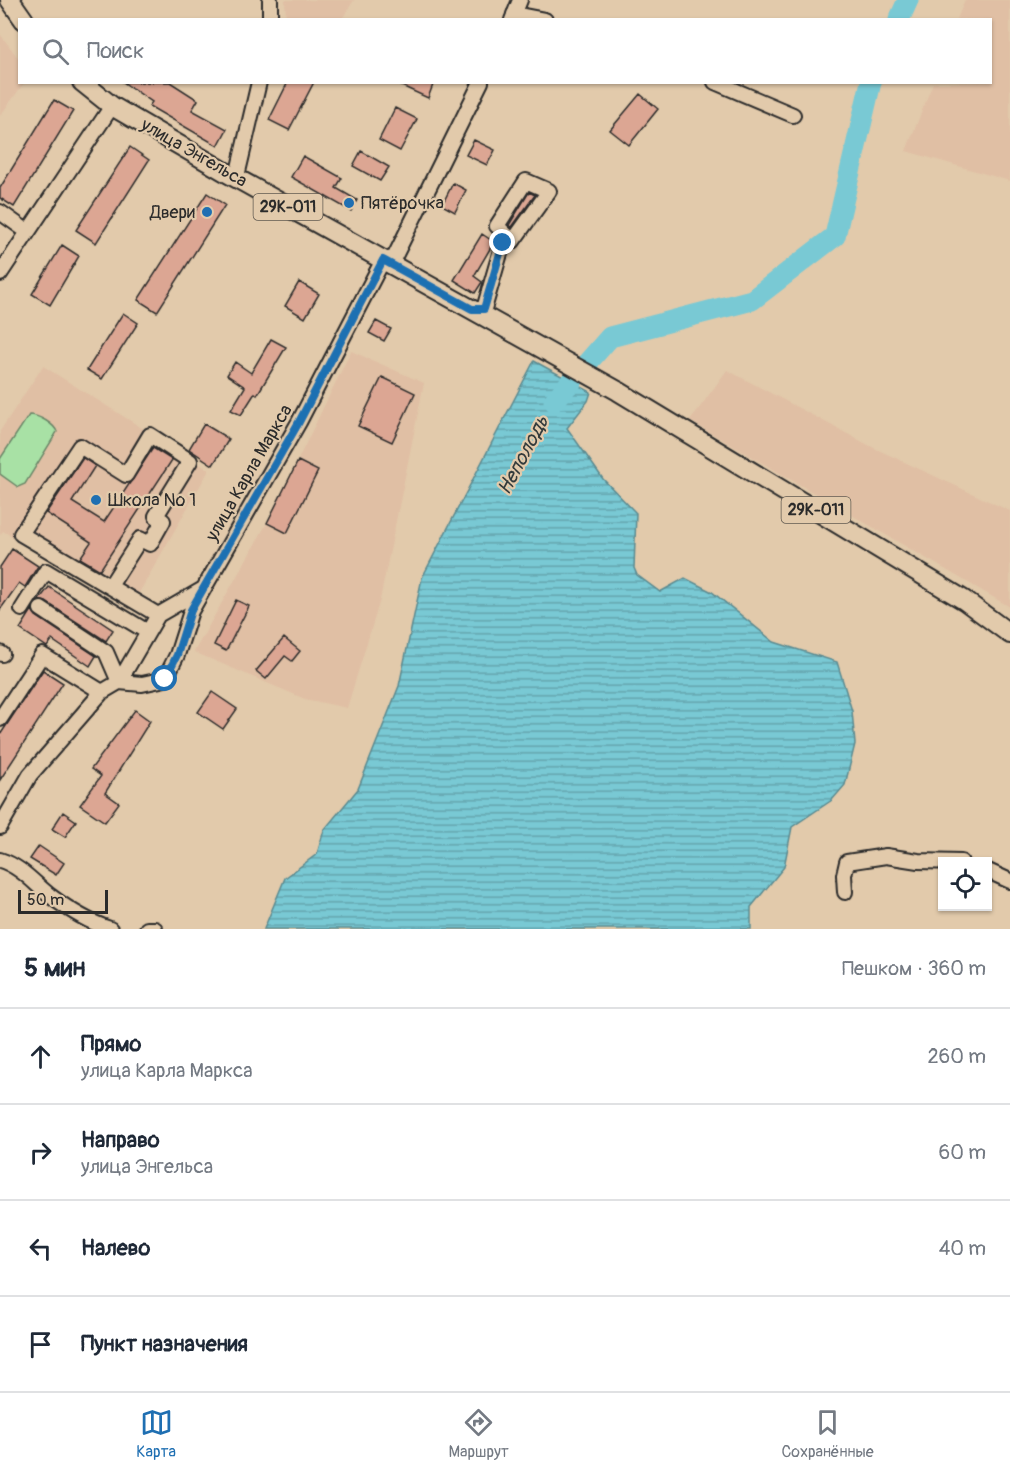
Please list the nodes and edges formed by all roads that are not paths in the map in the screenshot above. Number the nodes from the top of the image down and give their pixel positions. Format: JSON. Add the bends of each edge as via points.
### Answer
{"nodes":[{"id":1,"x":9,"y":0,"type":"edge"},
{"id":2,"x":270,"y":0,"type":"edge"},
{"id":3,"x":520,"y":0,"type":"edge"},
{"id":4,"x":513,"y":17,"type":"edge"},
{"id":5,"x":22,"y":18,"type":"edge"},
{"id":6,"x":270,"y":18,"type":"edge"},
{"id":7,"x":84,"y":84,"type":"edge"},
{"id":8,"x":259,"y":84,"type":"edge"},
{"id":9,"x":480,"y":84,"type":"edge"},
{"id":10,"x":720,"y":84,"type":"edge"},
{"id":11,"x":112,"y":106,"type":"junction"},
{"id":12,"x":793,"y":115,"type":"dead end"},
{"id":13,"x":229,"y":174,"type":"junction"},
{"id":14,"x":0,"y":212,"type":"edge"},
{"id":15,"x":28,"y":232,"type":"junction"},
{"id":16,"x":513,"y":241,"type":"dead end"},
{"id":17,"x":383,"y":260,"type":"junction"},
{"id":18,"x":0,"y":274,"type":"edge"},
{"id":19,"x":472,"y":309,"type":"junction"},
{"id":20,"x":110,"y":586,"type":"junction"},
{"id":21,"x":203,"y":589,"type":"junction"},
{"id":22,"x":22,"y":609,"type":"dead end"},
{"id":23,"x":41,"y":609,"type":"dead end"},
{"id":24,"x":158,"y":615,"type":"junction"},
{"id":25,"x":147,"y":632,"type":"junction"},
{"id":26,"x":1010,"y":634,"type":"edge"},
{"id":27,"x":119,"y":682,"type":"junction"},
{"id":28,"x":102,"y":692,"type":"junction"},
{"id":29,"x":0,"y":719,"type":"edge"},
{"id":30,"x":0,"y":827,"type":"edge"},
{"id":31,"x":0,"y":860,"type":"edge"},
{"id":32,"x":938,"y":861,"type":"edge"},
{"id":33,"x":992,"y":873,"type":"edge"},
{"id":34,"x":1010,"y":881,"type":"edge"},
{"id":35,"x":845,"y":892,"type":"dead end"},
{"id":36,"x":110,"y":929,"type":"edge"},
{"id":37,"x":147,"y":929,"type":"edge"},
{"id":38,"x":155,"y":929,"type":"edge"}],
"edges":[{"from":1,"to":5,"type":"main road"},
{"from":2,"to":6,"type":"street"},
{"from":3,"to":4,"type":"street"},
{"from":7,"to":11,"type":"main road","name":"улица Энгельса","number":"29К-011"},
{"from":8,"to":13,"type":"street","via":[[238,172]]},
{"from":9,"to":17,"type":"street","name":"улица Карла Маркса","via":[[394,258]]},
{"from":10,"to":12,"type":"street"},
{"from":11,"to":13,"type":"main road","name":"улица Энгельса","number":"29К-011"},
{"from":11,"to":15,"type":"street"},
{"from":13,"to":17,"type":"main road","name":"улица Энгельса","number":"29К-011"},
{"from":14,"to":15,"type":"street"},
{"from":15,"to":18,"type":"street"},
{"from":16,"to":19,"type":"street","via":[[503,243],[484,309]]},
{"from":17,"to":19,"type":"main road","name":"улица Энгельса","number":"29К-011"},
{"from":17,"to":21,"type":"street","name":"улица Карла Маркса","via":[[299,422]]},
{"from":19,"to":26,"type":"main road","name":"улица Энгельса","number":"29К-011","via":[[618,391],[964,600]]},
{"from":20,"to":20,"type":"street","via":[[21,534],[80,446],[126,474],[150,435],[190,461],[156,516],[163,521],[150,544],[140,539]]},
{"from":20,"to":24,"type":"street"},
{"from":21,"to":24,"type":"street"},
{"from":21,"to":27,"type":"street","name":"улица Карла Маркса","via":[[165,679],[142,684]]},
{"from":22,"to":25,"type":"street","via":[[46,571]]},
{"from":23,"to":27,"type":"street","via":[[106,652]]},
{"from":24,"to":25,"type":"street"},
{"from":25,"to":27,"type":"street"},
{"from":27,"to":28,"type":"street"},
{"from":28,"to":29,"type":"street","via":[[42,654]]},
{"from":28,"to":30,"type":"street","via":[[30,775]]},
{"from":31,"to":36,"type":"street","via":[[90,923]]},
{"from":32,"to":35,"type":"street","via":[[886,856],[847,862]]},
{"from":33,"to":34,"type":"street"},
{"from":37,"to":38,"type":"street"}]}
